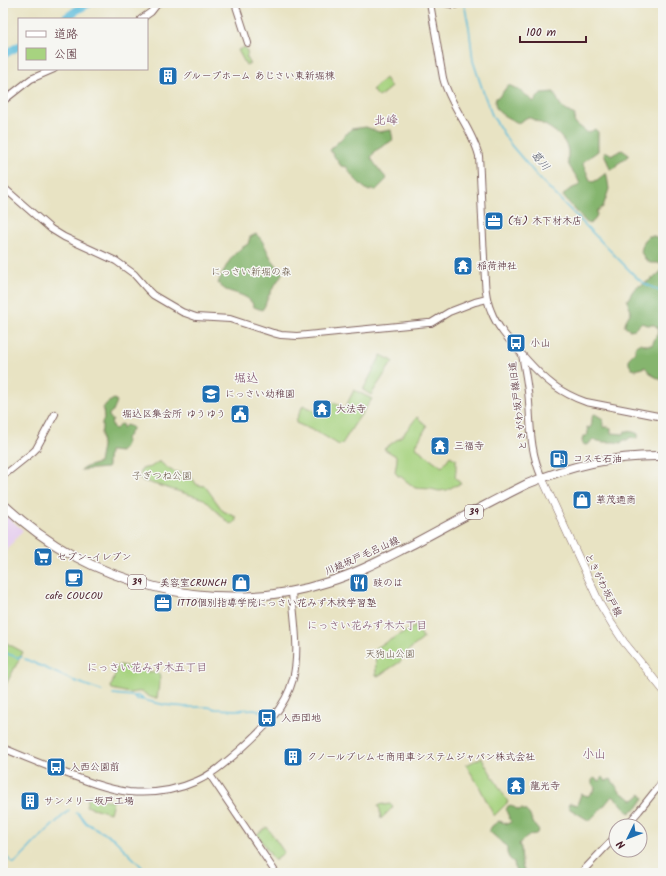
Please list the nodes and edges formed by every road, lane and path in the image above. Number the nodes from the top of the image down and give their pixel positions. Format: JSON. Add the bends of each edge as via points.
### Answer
{"nodes":[{"id":1,"x":158,"y":3,"type":"edge"},
{"id":2,"x":235,"y":3,"type":"edge"},
{"id":3,"x":430,"y":3,"type":"edge"},
{"id":4,"x":445,"y":3,"type":"edge"},
{"id":5,"x":458,"y":4,"type":"edge"},
{"id":6,"x":142,"y":18,"type":"edge"},
{"id":7,"x":248,"y":42,"type":"dead end"},
{"id":8,"x":52,"y":70,"type":"edge"},
{"id":9,"x":3,"y":101,"type":"edge"},
{"id":10,"x":3,"y":187,"type":"edge"},
{"id":11,"x":486,"y":299,"type":"junction"},
{"id":12,"x":522,"y":354,"type":"junction"},
{"id":13,"x":55,"y":414,"type":"dead end"},
{"id":14,"x":663,"y":417,"type":"edge"},
{"id":15,"x":663,"y":456,"type":"edge"},
{"id":16,"x":3,"y":476,"type":"edge"},
{"id":17,"x":542,"y":478,"type":"junction"},
{"id":18,"x":3,"y":504,"type":"edge"},
{"id":19,"x":292,"y":592,"type":"junction"},
{"id":20,"x":663,"y":690,"type":"edge"},
{"id":21,"x":3,"y":748,"type":"edge"},
{"id":22,"x":210,"y":775,"type":"junction"},
{"id":23,"x":663,"y":781,"type":"edge"},
{"id":24,"x":633,"y":818,"type":"edge"},
{"id":25,"x":608,"y":844,"type":"edge"},
{"id":26,"x":276,"y":873,"type":"edge"},
{"id":27,"x":581,"y":873,"type":"edge"}],
"edges":[{"from":1,"to":6,"type":"street"},
{"from":2,"to":7,"type":"street"},
{"from":3,"to":11,"type":"street","via":[[445,88],[479,156]]},
{"from":4,"to":5,"type":"street"},
{"from":8,"to":9,"type":"street","via":[[31,79]]},
{"from":10,"to":11,"type":"street","via":[[51,229],[116,261],[134,274],[153,295],[193,316],[230,319],[273,333],[297,336],[431,323],[449,312]]},
{"from":11,"to":12,"type":"street","via":[[496,323]]},
{"from":12,"to":14,"type":"street","via":[[547,381],[569,395],[586,402]]},
{"from":12,"to":17,"type":"street","name":"ときがわ坂戸線旧道","via":[[529,401],[532,449]]},
{"from":13,"to":16,"type":"street","via":[[34,452]]},
{"from":15,"to":17,"type":"main road","name":"川越坂戸毛呂山線","number":"39","via":[[617,459],[573,468]]},
{"from":17,"to":19,"type":"main road","name":"川越坂戸毛呂山線","number":"39","via":[[362,569],[329,582]]},
{"from":17,"to":20,"type":"main road","name":"ときがわ坂戸線","via":[[604,611],[624,642]]},
{"from":18,"to":19,"type":"main road","name":"川越坂戸毛呂山線","number":"39","via":[[48,541],[76,558],[116,576],[166,590],[201,595],[255,596]]},
{"from":19,"to":22,"type":"street","via":[[296,650],[290,690],[279,710],[258,734]]},
{"from":21,"to":22,"type":"street","via":[[118,790],[138,792],[172,789]]},
{"from":22,"to":26,"type":"street"},
{"from":23,"to":24,"type":"street"},
{"from":25,"to":27,"type":"street"}]}
